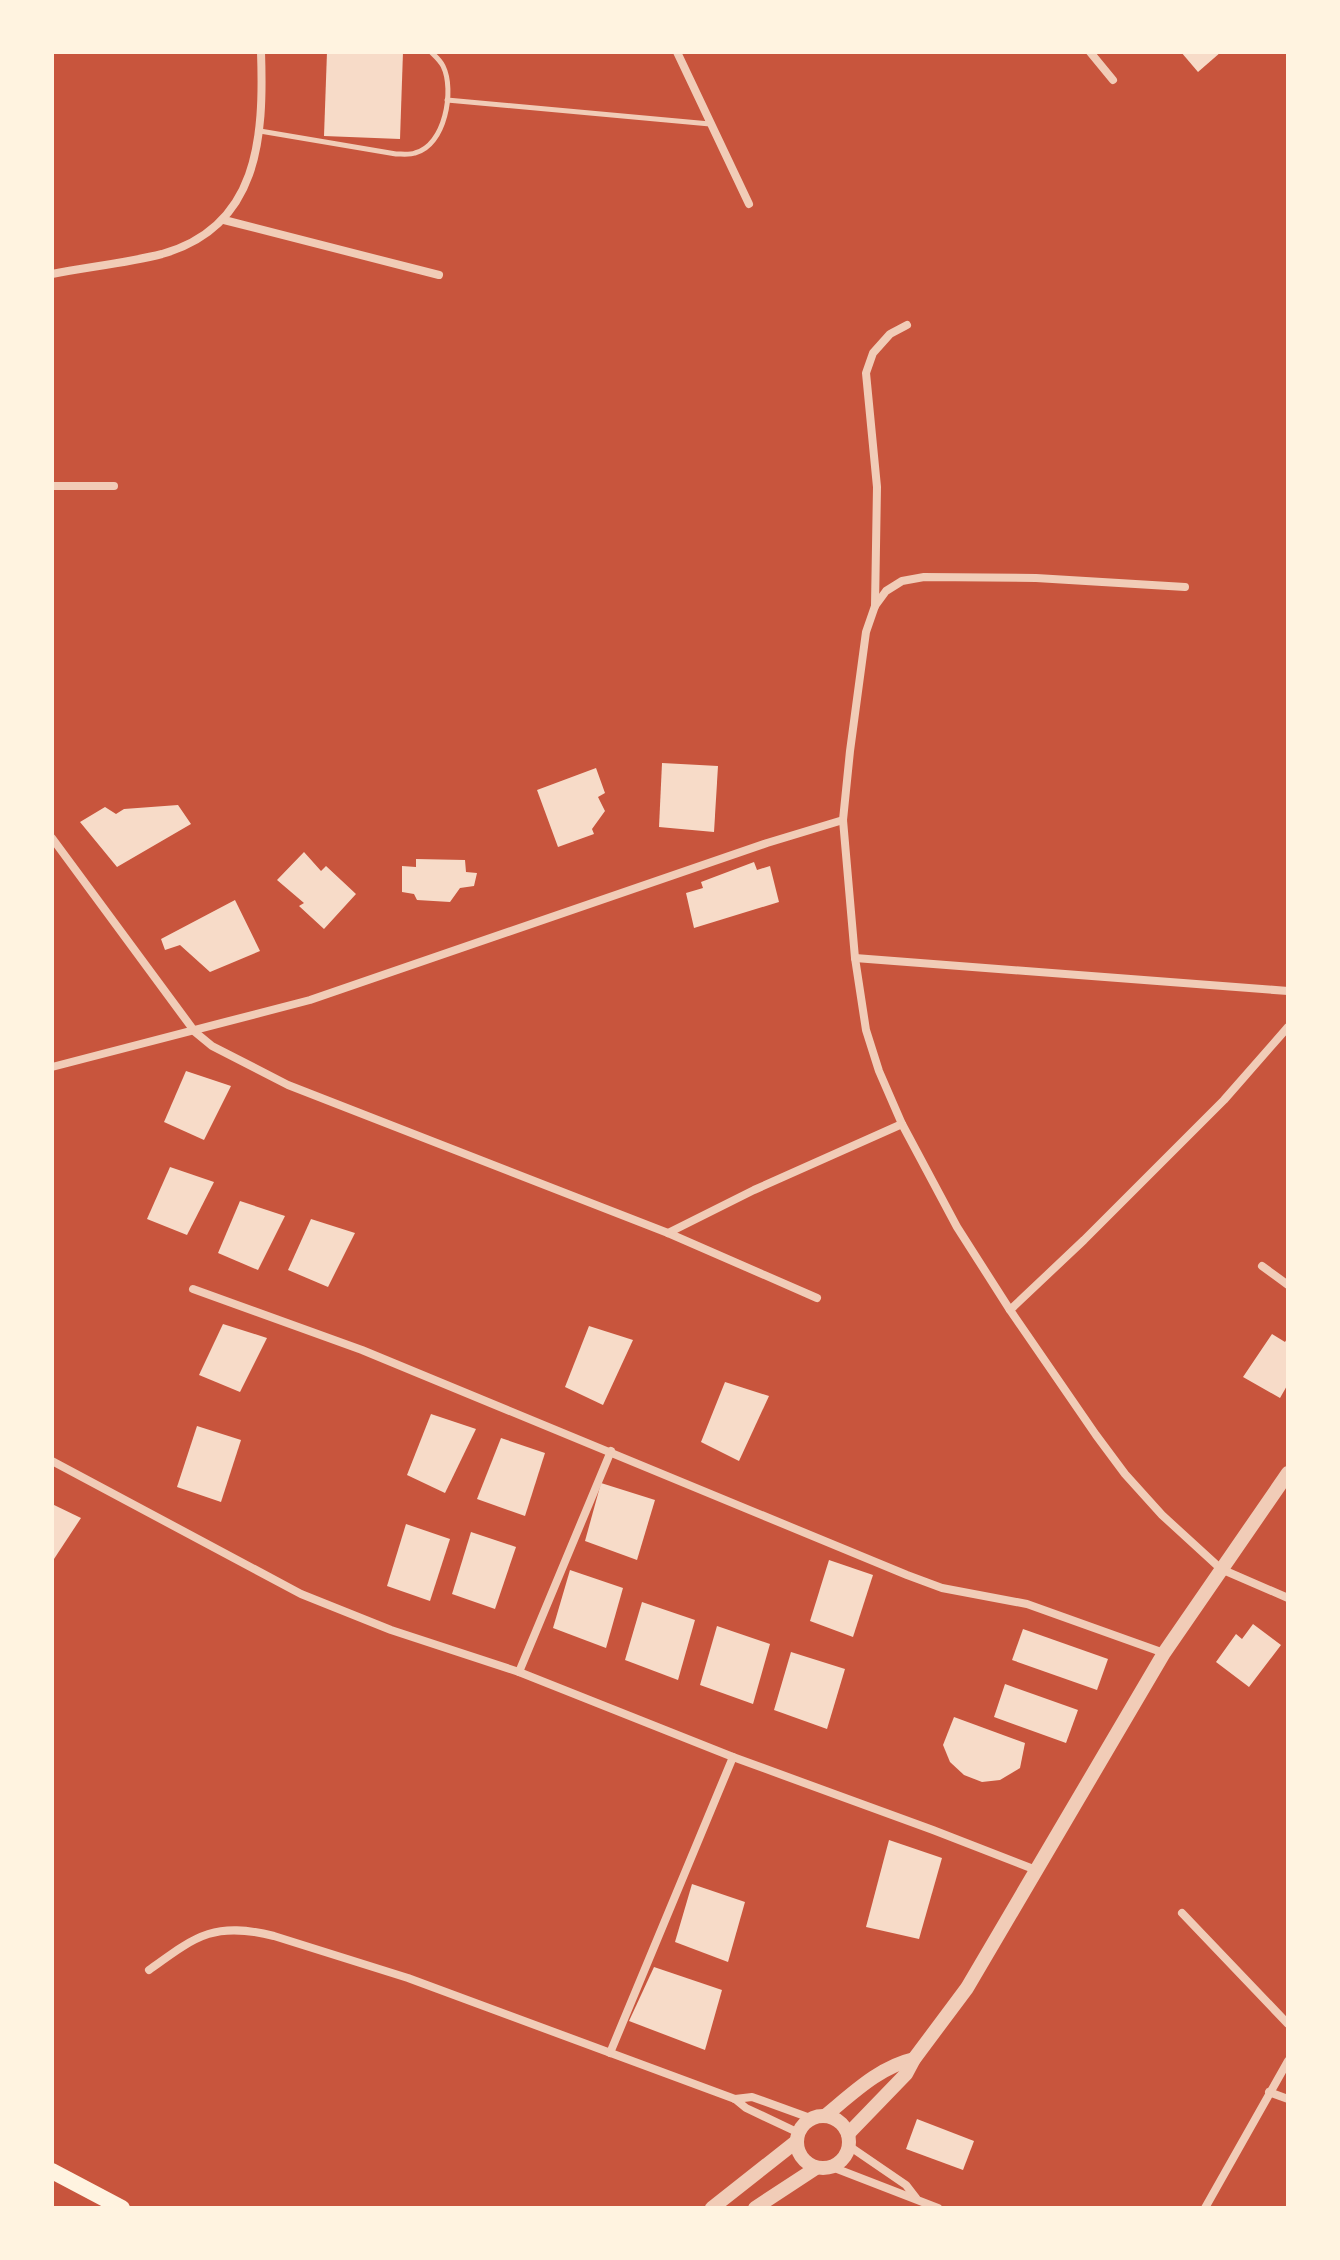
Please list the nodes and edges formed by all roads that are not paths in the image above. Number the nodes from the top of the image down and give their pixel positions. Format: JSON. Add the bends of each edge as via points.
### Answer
{"nodes":[{"id":1,"x":261,"y":52,"type":"edge"},
{"id":2,"x":431,"y":52,"type":"edge"},
{"id":3,"x":677,"y":52,"type":"edge"},
{"id":4,"x":1090,"y":52,"type":"edge"},
{"id":5,"x":1113,"y":80,"type":"dead end"},
{"id":6,"x":447,"y":100,"type":"junction"},
{"id":7,"x":711,"y":124,"type":"junction"},
{"id":8,"x":260,"y":131,"type":"junction"},
{"id":9,"x":749,"y":204,"type":"dead end"},
{"id":10,"x":224,"y":220,"type":"junction"},
{"id":11,"x":52,"y":274,"type":"edge"},
{"id":12,"x":439,"y":275,"type":"dead end"},
{"id":13,"x":907,"y":325,"type":"dead end"},
{"id":14,"x":52,"y":486,"type":"edge"},
{"id":15,"x":114,"y":486,"type":"dead end"},
{"id":16,"x":1185,"y":587,"type":"dead end"},
{"id":17,"x":875,"y":606,"type":"junction"},
{"id":18,"x":843,"y":820,"type":"junction"},
{"id":19,"x":52,"y":838,"type":"edge"},
{"id":20,"x":855,"y":958,"type":"junction"},
{"id":21,"x":1288,"y":991,"type":"edge"},
{"id":22,"x":1288,"y":1027,"type":"edge"},
{"id":23,"x":195,"y":1032,"type":"junction"},
{"id":24,"x":52,"y":1067,"type":"edge"},
{"id":25,"x":902,"y":1124,"type":"junction"},
{"id":26,"x":668,"y":1233,"type":"junction"},
{"id":27,"x":1262,"y":1266,"type":"dead end"},
{"id":28,"x":1288,"y":1285,"type":"edge"},
{"id":29,"x":193,"y":1289,"type":"dead end"},
{"id":30,"x":817,"y":1298,"type":"dead end"},
{"id":31,"x":1010,"y":1310,"type":"junction"},
{"id":32,"x":611,"y":1451,"type":"junction"},
{"id":33,"x":52,"y":1461,"type":"edge"},
{"id":34,"x":1288,"y":1473,"type":"edge"},
{"id":35,"x":1221,"y":1569,"type":"junction"},
{"id":36,"x":1288,"y":1598,"type":"edge"},
{"id":37,"x":1164,"y":1653,"type":"junction"},
{"id":38,"x":519,"y":1672,"type":"junction"},
{"id":39,"x":733,"y":1757,"type":"junction"},
{"id":40,"x":1036,"y":1870,"type":"junction"},
{"id":41,"x":1182,"y":1913,"type":"dead end"},
{"id":42,"x":149,"y":1970,"type":"dead end"},
{"id":43,"x":1288,"y":2024,"type":"edge"},
{"id":44,"x":610,"y":2053,"type":"junction"},
{"id":45,"x":914,"y":2059,"type":"junction"},
{"id":46,"x":1288,"y":2061,"type":"edge"},
{"id":47,"x":1269,"y":2092,"type":"junction"},
{"id":48,"x":735,"y":2099,"type":"junction"},
{"id":49,"x":1288,"y":2099,"type":"edge"},
{"id":50,"x":819,"y":2118,"type":"junction"},
{"id":51,"x":798,"y":2137,"type":"junction"},
{"id":52,"x":848,"y":2140,"type":"junction"},
{"id":53,"x":832,"y":2167,"type":"junction"},
{"id":54,"x":816,"y":2168,"type":"junction"},
{"id":55,"x":52,"y":2171,"type":"edge"},
{"id":56,"x":917,"y":2198,"type":"junction"},
{"id":57,"x":122,"y":2208,"type":"edge"},
{"id":58,"x":712,"y":2208,"type":"edge"},
{"id":59,"x":755,"y":2208,"type":"edge"},
{"id":60,"x":938,"y":2208,"type":"edge"},
{"id":61,"x":1205,"y":2208,"type":"edge"}],
"edges":[{"from":1,"to":8,"type":"street"},
{"from":2,"to":6,"type":"lane","via":[[445,68]]},
{"from":3,"to":7,"type":"street"},
{"from":4,"to":5,"type":"street"},
{"from":6,"to":7,"type":"lane"},
{"from":6,"to":8,"type":"lane","via":[[440,131],[415,154]]},
{"from":7,"to":9,"type":"street"},
{"from":8,"to":10,"type":"street","via":[[251,173]]},
{"from":10,"to":11,"type":"street","via":[[163,253]]},
{"from":10,"to":12,"type":"street"},
{"from":13,"to":17,"type":"street","via":[[881,343],[866,373],[877,487]]},
{"from":14,"to":15,"type":"street"},
{"from":16,"to":17,"type":"street","via":[[924,577],[902,581]]},
{"from":17,"to":18,"type":"street","via":[[861,660]]},
{"from":18,"to":20,"type":"street"},
{"from":18,"to":23,"type":"street","via":[[310,1000]]},
{"from":19,"to":23,"type":"street"},
{"from":20,"to":21,"type":"street"},
{"from":20,"to":25,"type":"street","via":[[866,1030]]},
{"from":22,"to":31,"type":"street","via":[[1224,1100]]},
{"from":23,"to":24,"type":"street"},
{"from":23,"to":26,"type":"street","via":[[288,1085]]},
{"from":25,"to":26,"type":"street"},
{"from":25,"to":31,"type":"street","via":[[957,1227]]},
{"from":26,"to":30,"type":"street"},
{"from":27,"to":28,"type":"street"},
{"from":29,"to":32,"type":"street","via":[[362,1350]]},
{"from":31,"to":35,"type":"street","via":[[1125,1474]]},
{"from":32,"to":37,"type":"street","via":[[942,1588],[1027,1604]]},
{"from":32,"to":38,"type":"street"},
{"from":33,"to":38,"type":"street","via":[[301,1594]]},
{"from":34,"to":35,"type":"street"},
{"from":35,"to":36,"type":"street"},
{"from":35,"to":37,"type":"street"},
{"from":37,"to":40,"type":"street"},
{"from":38,"to":39,"type":"street"},
{"from":39,"to":40,"type":"street"},
{"from":39,"to":44,"type":"street"},
{"from":40,"to":45,"type":"street","via":[[967,1988]]},
{"from":41,"to":43,"type":"street"},
{"from":42,"to":44,"type":"street","via":[[199,1936],[254,1931],[408,1978]]},
{"from":44,"to":48,"type":"street"},
{"from":45,"to":50,"type":"street","via":[[895,2063]]},
{"from":45,"to":52,"type":"street"},
{"from":46,"to":47,"type":"street"},
{"from":47,"to":49,"type":"street"},
{"from":47,"to":61,"type":"street"},
{"from":48,"to":50,"type":"street","via":[[752,2097]]},
{"from":48,"to":51,"type":"street"},
{"from":50,"to":51,"type":"street","via":[[802,2127]]},
{"from":50,"to":52,"type":"street","via":[[839,2122]]},
{"from":51,"to":54,"type":"street","via":[[802,2157]]},
{"from":51,"to":58,"type":"street"},
{"from":52,"to":53,"type":"street","via":[[843,2159]]},
{"from":52,"to":56,"type":"street"},
{"from":53,"to":54,"type":"street"},
{"from":53,"to":56,"type":"street"},
{"from":54,"to":59,"type":"street"},
{"from":55,"to":57,"type":"main road"},
{"from":56,"to":60,"type":"street"}]}
